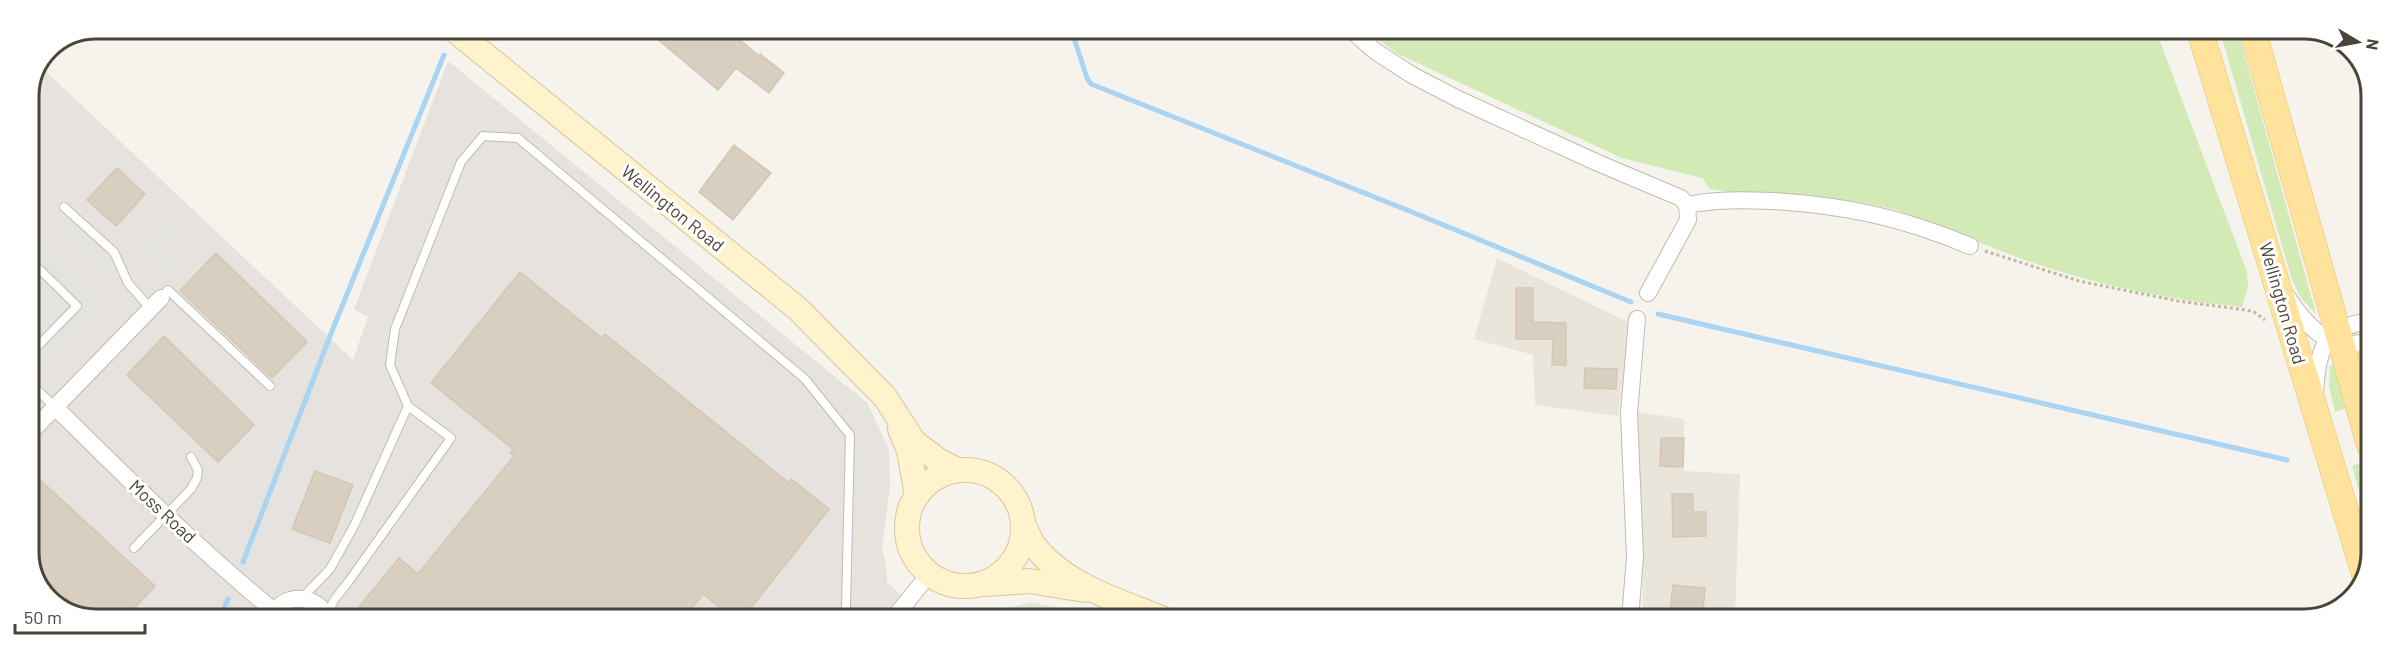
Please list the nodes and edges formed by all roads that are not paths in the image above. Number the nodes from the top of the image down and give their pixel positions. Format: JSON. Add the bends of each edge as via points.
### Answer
{"nodes":[{"id":1,"x":465,"y":39,"type":"edge"},
{"id":2,"x":1361,"y":39,"type":"edge"},
{"id":3,"x":2202,"y":39,"type":"edge"},
{"id":4,"x":2255,"y":39,"type":"edge"},
{"id":5,"x":1687,"y":205,"type":"junction"},
{"id":6,"x":64,"y":207,"type":"dead end"},
{"id":7,"x":1970,"y":246,"type":"road end"},
{"id":8,"x":2271,"y":263,"type":"junction"},
{"id":9,"x":39,"y":270,"type":"edge"},
{"id":10,"x":1648,"y":293,"type":"dead end"},
{"id":11,"x":156,"y":303,"type":"junction"},
{"id":12,"x":1637,"y":319,"type":"dead end"},
{"id":13,"x":2361,"y":326,"type":"edge"},
{"id":14,"x":2336,"y":338,"type":"junction"},
{"id":15,"x":2361,"y":341,"type":"edge"},
{"id":16,"x":39,"y":345,"type":"edge"},
{"id":17,"x":270,"y":386,"type":"dead end"},
{"id":18,"x":39,"y":392,"type":"edge"},
{"id":19,"x":885,"y":397,"type":"junction"},
{"id":20,"x":408,"y":406,"type":"junction"},
{"id":21,"x":55,"y":407,"type":"junction"},
{"id":22,"x":2361,"y":417,"type":"edge"},
{"id":23,"x":2317,"y":421,"type":"junction"},
{"id":24,"x":39,"y":424,"type":"edge"},
{"id":25,"x":192,"y":456,"type":"dead end"},
{"id":26,"x":957,"y":470,"type":"junction"},
{"id":27,"x":917,"y":495,"type":"junction"},
{"id":28,"x":166,"y":515,"type":"junction"},
{"id":29,"x":1023,"y":523,"type":"junction"},
{"id":30,"x":134,"y":548,"type":"dead end"},
{"id":31,"x":2360,"y":560,"type":"edge"},
{"id":32,"x":929,"y":574,"type":"junction"},
{"id":33,"x":981,"y":584,"type":"junction"},
{"id":34,"x":1096,"y":592,"type":"junction"},
{"id":35,"x":302,"y":598,"type":"junction"},
{"id":36,"x":268,"y":609,"type":"edge"},
{"id":37,"x":278,"y":609,"type":"edge"},
{"id":38,"x":323,"y":609,"type":"edge"},
{"id":39,"x":331,"y":609,"type":"edge"},
{"id":40,"x":845,"y":609,"type":"edge"},
{"id":41,"x":901,"y":609,"type":"edge"},
{"id":42,"x":1138,"y":609,"type":"edge"},
{"id":43,"x":1631,"y":609,"type":"edge"}],
"edges":[{"from":1,"to":19,"type":"street","name":"Wellington Road","via":[[798,309]]},
{"from":2,"to":5,"type":"street","via":[[1412,75],[1598,163],[1677,195]]},
{"from":3,"to":8,"type":"main road","name":"Wellington Road"},
{"from":4,"to":14,"type":"main road"},
{"from":5,"to":7,"type":"street","via":[[1748,200],[1842,208],[1886,216]]},
{"from":5,"to":10,"type":"street","via":[[1686,227]]},
{"from":6,"to":11,"type":"lane","via":[[114,252],[128,283]]},
{"from":8,"to":14,"type":"street","via":[[2300,316]]},
{"from":8,"to":23,"type":"main road","name":"Wellington Road"},
{"from":9,"to":16,"type":"lane","via":[[77,306]]},
{"from":11,"to":17,"type":"lane","via":[[168,290]]},
{"from":11,"to":21,"type":"street"},
{"from":12,"to":43,"type":"street","via":[[1629,413],[1635,557]]},
{"from":13,"to":14,"type":"street"},
{"from":14,"to":15,"type":"street"},
{"from":14,"to":22,"type":"main road"},
{"from":14,"to":23,"type":"street","via":[[2321,351],[2315,401]]},
{"from":18,"to":21,"type":"lane"},
{"from":19,"to":26,"type":"street","name":"Wellington Road","via":[[914,442]]},
{"from":19,"to":27,"type":"street","name":"Wellington Road","via":[[909,451]]},
{"from":20,"to":35,"type":"lane","via":[[354,526],[330,569]]},
{"from":20,"to":39,"type":"lane","via":[[451,438]]},
{"from":20,"to":40,"type":"lane","via":[[390,364],[395,329],[461,162],[483,136],[518,138],[805,379],[850,435]]},
{"from":21,"to":24,"type":"street"},
{"from":21,"to":28,"type":"street","name":"Moss Road"},
{"from":23,"to":31,"type":"main road","name":"Wellington Road"},
{"from":25,"to":28,"type":"lane","via":[[197,478]]},
{"from":26,"to":27,"type":"street","via":[[927,483]]},
{"from":26,"to":29,"type":"street","via":[[988,474],[1001,482],[1020,507]]},
{"from":27,"to":32,"type":"street","via":[[909,511],[909,546]]},
{"from":28,"to":30,"type":"lane"},
{"from":28,"to":36,"type":"street","name":"Moss Road"},
{"from":29,"to":33,"type":"street","via":[[1022,539],[1008,568]]},
{"from":29,"to":34,"type":"street","via":[[1032,543],[1048,561]]},
{"from":32,"to":33,"type":"street","via":[[963,587]]},
{"from":32,"to":41,"type":"street"},
{"from":33,"to":34,"type":"street","via":[[1029,580]]},
{"from":34,"to":42,"type":"street"},
{"from":35,"to":37,"type":"street","via":[[291,599]]},
{"from":35,"to":38,"type":"street"}]}
